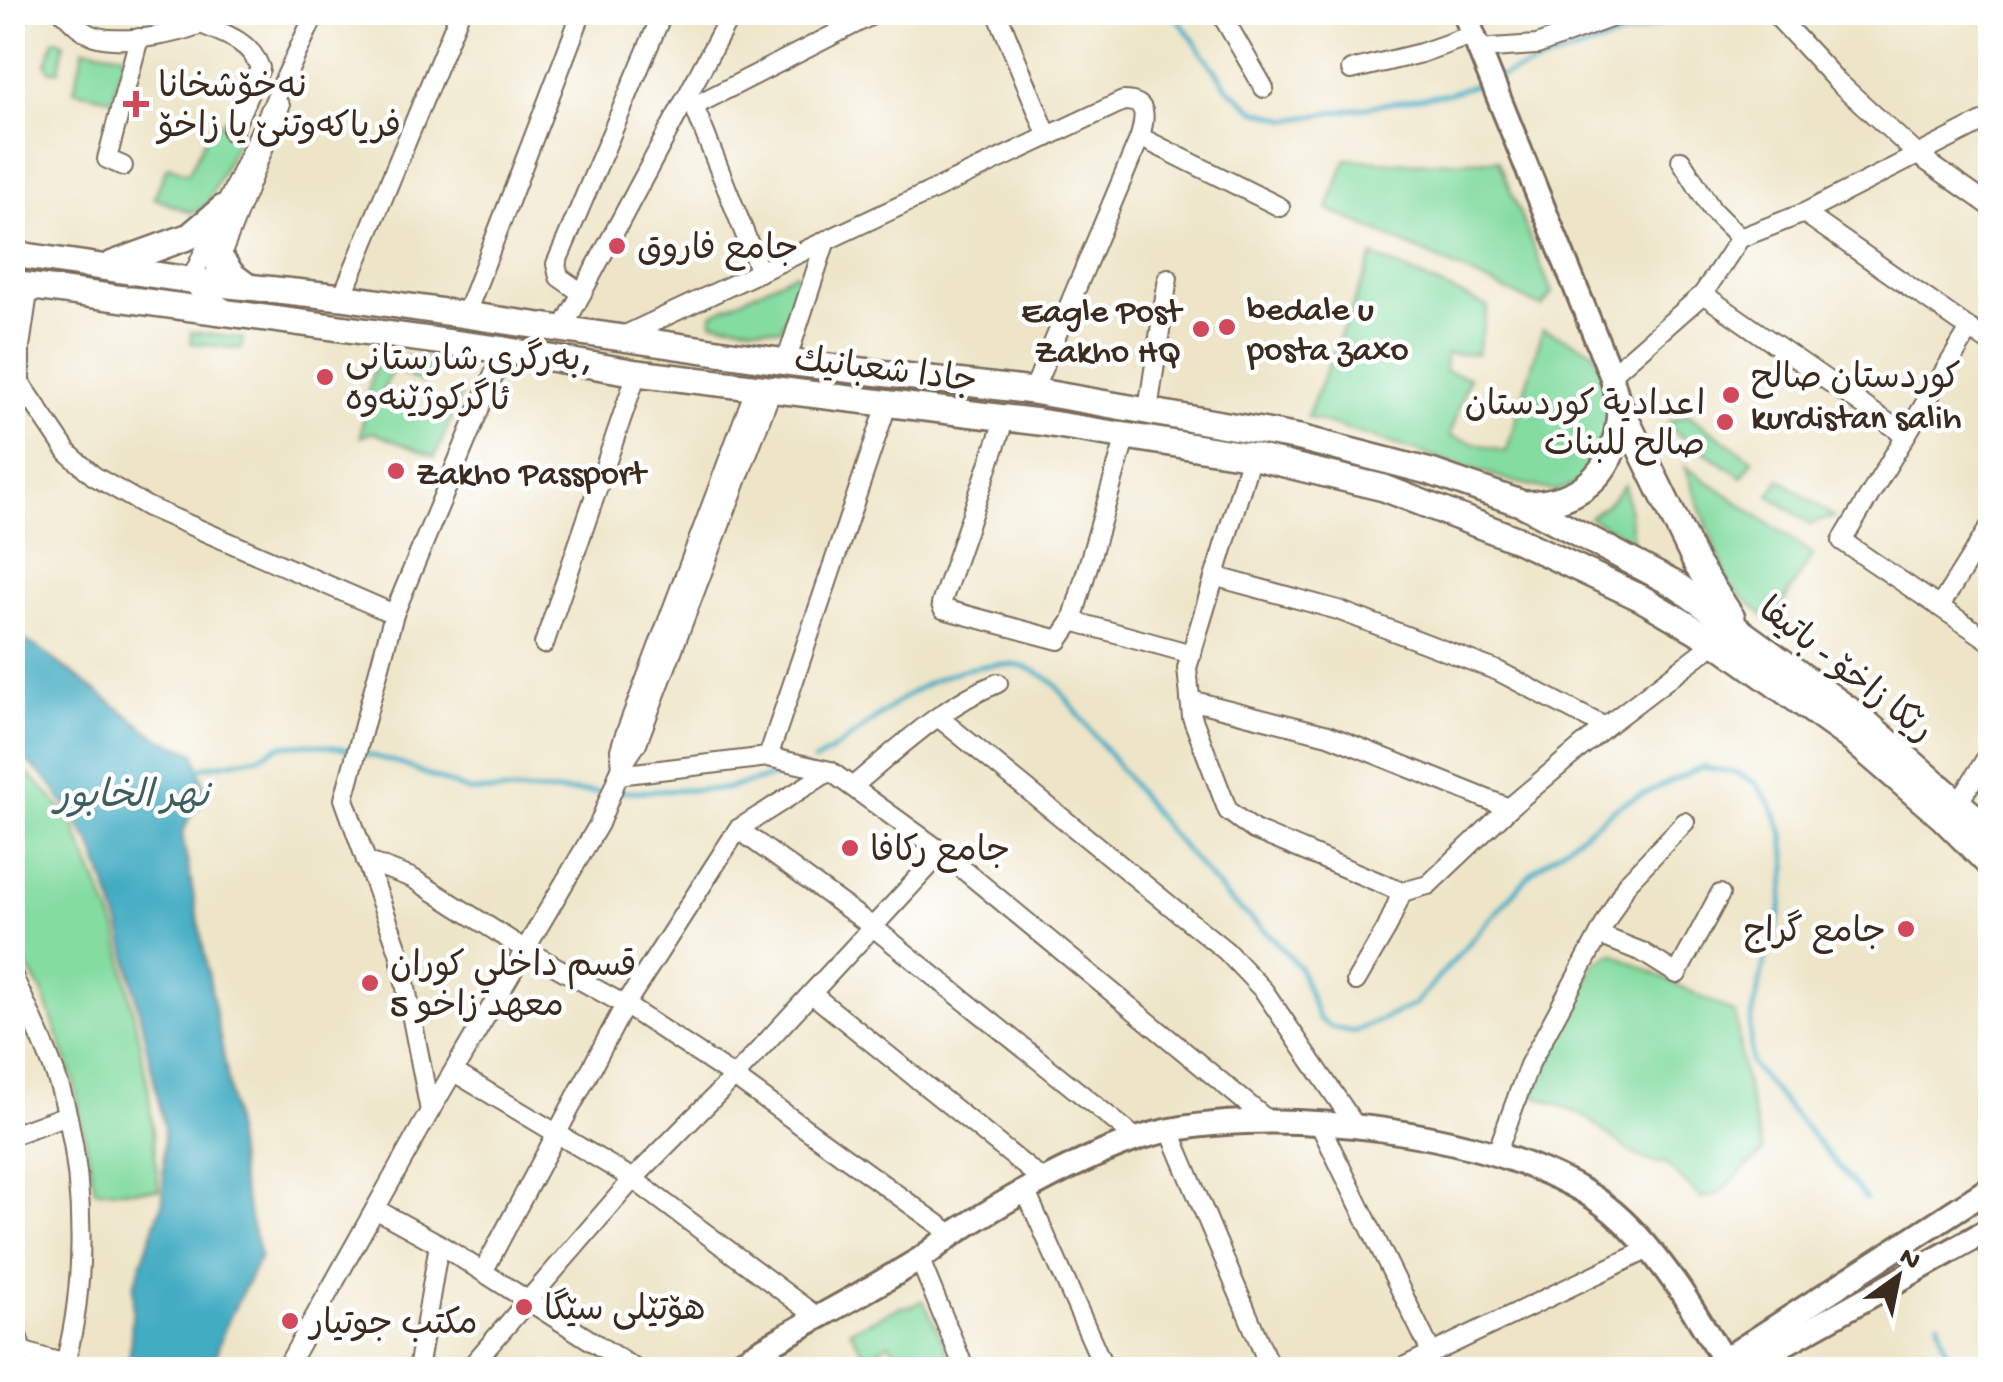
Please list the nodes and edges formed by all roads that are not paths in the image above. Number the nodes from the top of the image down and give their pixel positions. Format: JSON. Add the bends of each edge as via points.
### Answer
{"nodes":[{"id":1,"x":63,"y":12,"type":"edge"},
{"id":2,"x":223,"y":12,"type":"edge"},
{"id":3,"x":316,"y":12,"type":"edge"},
{"id":4,"x":460,"y":12,"type":"edge"},
{"id":5,"x":582,"y":12,"type":"edge"},
{"id":6,"x":663,"y":12,"type":"edge"},
{"id":7,"x":732,"y":12,"type":"edge"},
{"id":8,"x":878,"y":12,"type":"edge"},
{"id":9,"x":997,"y":12,"type":"edge"},
{"id":10,"x":1220,"y":12,"type":"edge"},
{"id":11,"x":1626,"y":12,"type":"edge"},
{"id":12,"x":1773,"y":12,"type":"edge"},
{"id":13,"x":201,"y":24,"type":"junction"},
{"id":14,"x":139,"y":38,"type":"junction"},
{"id":15,"x":1473,"y":38,"type":"edge"},
{"id":16,"x":1351,"y":70,"type":"dead end"},
{"id":17,"x":1264,"y":88,"type":"dead end"},
{"id":18,"x":279,"y":96,"type":"junction"},
{"id":19,"x":689,"y":103,"type":"junction"},
{"id":20,"x":1990,"y":118,"type":"edge"},
{"id":21,"x":232,"y":132,"type":"dead end"},
{"id":22,"x":1048,"y":136,"type":"junction"},
{"id":23,"x":1140,"y":137,"type":"junction"},
{"id":24,"x":1919,"y":156,"type":"junction"},
{"id":25,"x":1680,"y":160,"type":"dead end"},
{"id":26,"x":122,"y":166,"type":"dead end"},
{"id":27,"x":1990,"y":206,"type":"edge"},
{"id":28,"x":1280,"y":207,"type":"dead end"},
{"id":29,"x":223,"y":208,"type":"junction"},
{"id":30,"x":1804,"y":213,"type":"junction"},
{"id":31,"x":1740,"y":238,"type":"junction"},
{"id":32,"x":826,"y":240,"type":"junction"},
{"id":33,"x":12,"y":254,"type":"edge"},
{"id":34,"x":220,"y":258,"type":"junction"},
{"id":35,"x":101,"y":267,"type":"junction"},
{"id":36,"x":760,"y":272,"type":"junction"},
{"id":37,"x":1168,"y":278,"type":"dead end"},
{"id":38,"x":21,"y":285,"type":"edge"},
{"id":39,"x":200,"y":285,"type":"junction"},
{"id":40,"x":248,"y":287,"type":"junction"},
{"id":41,"x":582,"y":293,"type":"junction"},
{"id":42,"x":1703,"y":294,"type":"junction"},
{"id":43,"x":342,"y":297,"type":"junction"},
{"id":44,"x":172,"y":308,"type":"junction"},
{"id":45,"x":239,"y":316,"type":"junction"},
{"id":46,"x":465,"y":316,"type":"junction"},
{"id":47,"x":1970,"y":328,"type":"junction"},
{"id":48,"x":562,"y":330,"type":"junction"},
{"id":49,"x":621,"y":338,"type":"junction"},
{"id":50,"x":1990,"y":343,"type":"edge"},
{"id":51,"x":504,"y":350,"type":"junction"},
{"id":52,"x":786,"y":362,"type":"junction"},
{"id":53,"x":637,"y":373,"type":"junction"},
{"id":54,"x":1611,"y":375,"type":"junction"},
{"id":55,"x":764,"y":388,"type":"junction"},
{"id":56,"x":1033,"y":391,"type":"junction"},
{"id":57,"x":888,"y":402,"type":"junction"},
{"id":58,"x":1620,"y":407,"type":"junction"},
{"id":59,"x":1148,"y":410,"type":"junction"},
{"id":60,"x":1004,"y":418,"type":"junction"},
{"id":61,"x":1904,"y":434,"type":"junction"},
{"id":62,"x":1126,"y":436,"type":"junction"},
{"id":63,"x":1252,"y":456,"type":"junction"},
{"id":64,"x":1521,"y":503,"type":"junction"},
{"id":65,"x":1990,"y":526,"type":"edge"},
{"id":66,"x":1217,"y":577,"type":"junction"},
{"id":67,"x":1940,"y":606,"type":"junction"},
{"id":68,"x":394,"y":614,"type":"junction"},
{"id":69,"x":1068,"y":628,"type":"junction"},
{"id":70,"x":1726,"y":634,"type":"junction"},
{"id":71,"x":1990,"y":641,"type":"edge"},
{"id":72,"x":544,"y":644,"type":"dead end"},
{"id":73,"x":1192,"y":654,"type":"junction"},
{"id":74,"x":998,"y":683,"type":"dead end"},
{"id":75,"x":1190,"y":700,"type":"junction"},
{"id":76,"x":938,"y":716,"type":"junction"},
{"id":77,"x":1605,"y":727,"type":"junction"},
{"id":78,"x":1990,"y":752,"type":"edge"},
{"id":79,"x":775,"y":758,"type":"junction"},
{"id":80,"x":825,"y":770,"type":"junction"},
{"id":81,"x":619,"y":772,"type":"junction"},
{"id":82,"x":853,"y":786,"type":"junction"},
{"id":83,"x":1958,"y":802,"type":"junction"},
{"id":84,"x":1509,"y":808,"type":"junction"},
{"id":85,"x":1685,"y":822,"type":"dead end"},
{"id":86,"x":738,"y":829,"type":"junction"},
{"id":87,"x":1990,"y":831,"type":"edge"},
{"id":88,"x":942,"y":852,"type":"junction"},
{"id":89,"x":366,"y":861,"type":"junction"},
{"id":90,"x":1990,"y":865,"type":"edge"},
{"id":91,"x":1402,"y":892,"type":"junction"},
{"id":92,"x":1720,"y":894,"type":"dead end"},
{"id":93,"x":873,"y":926,"type":"junction"},
{"id":94,"x":1598,"y":935,"type":"junction"},
{"id":95,"x":524,"y":948,"type":"junction"},
{"id":96,"x":12,"y":974,"type":"edge"},
{"id":97,"x":1356,"y":981,"type":"dead end"},
{"id":98,"x":812,"y":994,"type":"junction"},
{"id":99,"x":625,"y":1005,"type":"junction"},
{"id":100,"x":454,"y":1072,"type":"junction"},
{"id":101,"x":734,"y":1077,"type":"junction"},
{"id":102,"x":430,"y":1111,"type":"junction"},
{"id":103,"x":68,"y":1115,"type":"junction"},
{"id":104,"x":1271,"y":1122,"type":"junction"},
{"id":105,"x":1320,"y":1126,"type":"junction"},
{"id":106,"x":1357,"y":1128,"type":"junction"},
{"id":107,"x":1170,"y":1131,"type":"junction"},
{"id":108,"x":12,"y":1134,"type":"edge"},
{"id":109,"x":557,"y":1134,"type":"junction"},
{"id":110,"x":1138,"y":1139,"type":"junction"},
{"id":111,"x":1496,"y":1155,"type":"junction"},
{"id":112,"x":634,"y":1179,"type":"junction"},
{"id":113,"x":1036,"y":1187,"type":"junction"},
{"id":114,"x":1990,"y":1188,"type":"edge"},
{"id":115,"x":377,"y":1210,"type":"junction"},
{"id":116,"x":1990,"y":1229,"type":"edge"},
{"id":117,"x":952,"y":1234,"type":"junction"},
{"id":118,"x":439,"y":1244,"type":"junction"},
{"id":119,"x":1650,"y":1249,"type":"junction"},
{"id":120,"x":920,"y":1260,"type":"junction"},
{"id":121,"x":482,"y":1272,"type":"junction"},
{"id":122,"x":530,"y":1302,"type":"junction"},
{"id":123,"x":816,"y":1316,"type":"junction"},
{"id":124,"x":12,"y":1326,"type":"edge"},
{"id":125,"x":1432,"y":1354,"type":"junction"},
{"id":126,"x":17,"y":1358,"type":"edge"},
{"id":127,"x":1730,"y":1366,"type":"edge"},
{"id":128,"x":64,"y":1367,"type":"edge"},
{"id":129,"x":419,"y":1369,"type":"edge"},
{"id":130,"x":285,"y":1370,"type":"edge"},
{"id":131,"x":468,"y":1370,"type":"edge"},
{"id":132,"x":636,"y":1370,"type":"edge"},
{"id":133,"x":727,"y":1370,"type":"edge"},
{"id":134,"x":965,"y":1370,"type":"edge"},
{"id":135,"x":1105,"y":1370,"type":"edge"},
{"id":136,"x":1271,"y":1370,"type":"edge"},
{"id":137,"x":1398,"y":1370,"type":"edge"}],
"edges":[{"from":1,"to":14,"type":"street","via":[[87,34]]},
{"from":2,"to":13,"type":"street"},
{"from":3,"to":18,"type":"street"},
{"from":4,"to":43,"type":"street"},
{"from":5,"to":46,"type":"street"},
{"from":6,"to":41,"type":"street","via":[[556,264],[559,277]]},
{"from":7,"to":19,"type":"street"},
{"from":8,"to":19,"type":"street"},
{"from":9,"to":22,"type":"street"},
{"from":10,"to":17,"type":"street"},
{"from":11,"to":15,"type":"street","via":[[1538,45]]},
{"from":12,"to":24,"type":"street"},
{"from":13,"to":14,"type":"street"},
{"from":13,"to":21,"type":"street","via":[[254,53],[260,68]]},
{"from":14,"to":26,"type":"street","via":[[107,159]]},
{"from":15,"to":16,"type":"street"},
{"from":15,"to":54,"type":"main road"},
{"from":18,"to":29,"type":"street"},
{"from":18,"to":34,"type":"street","via":[[278,118]]},
{"from":19,"to":36,"type":"street"},
{"from":19,"to":41,"type":"street"},
{"from":20,"to":24,"type":"street"},
{"from":22,"to":23,"type":"street","via":[[1134,102],[1146,115]]},
{"from":22,"to":32,"type":"street"},
{"from":23,"to":28,"type":"street"},
{"from":23,"to":56,"type":"street"},
{"from":24,"to":27,"type":"street"},
{"from":24,"to":30,"type":"street"},
{"from":25,"to":31,"type":"street","via":[[1712,210]]},
{"from":29,"to":35,"type":"highway","via":[[190,236]]},
{"from":29,"to":39,"type":"street"},
{"from":30,"to":31,"type":"street"},
{"from":30,"to":47,"type":"street"},
{"from":31,"to":42,"type":"street"},
{"from":32,"to":36,"type":"street"},
{"from":32,"to":52,"type":"street"},
{"from":33,"to":35,"type":"highway","name":"جادا شعبانيك"},
{"from":34,"to":39,"type":"street"},
{"from":34,"to":40,"type":"highway"},
{"from":35,"to":39,"type":"highway","name":"جادا شعبانيك"},
{"from":36,"to":49,"type":"street"},
{"from":37,"to":59,"type":"street"},
{"from":38,"to":44,"type":"highway","name":"جادا شعبانيك"},
{"from":38,"to":68,"type":"street","via":[[20,382],[68,453],[94,476]]},
{"from":39,"to":40,"type":"highway","name":"جادا شعبانيك"},
{"from":39,"to":44,"type":"street"},
{"from":39,"to":45,"type":"street"},
{"from":40,"to":43,"type":"highway","name":"جادا شعبانيك"},
{"from":41,"to":48,"type":"street"},
{"from":42,"to":54,"type":"street"},
{"from":42,"to":61,"type":"street"},
{"from":43,"to":46,"type":"highway","name":"جادا شعبانيك"},
{"from":44,"to":45,"type":"highway","name":"جادا شعبانيك"},
{"from":45,"to":51,"type":"highway","name":"جادا شعبانيك"},
{"from":46,"to":48,"type":"highway","name":"جادا شعبانيك"},
{"from":47,"to":50,"type":"street"},
{"from":47,"to":61,"type":"street"},
{"from":48,"to":49,"type":"highway","name":"جادا شعبانيك"},
{"from":49,"to":52,"type":"highway","name":"جادا شعبانيك"},
{"from":51,"to":53,"type":"highway","name":"جادا شعبانيك"},
{"from":51,"to":68,"type":"street"},
{"from":52,"to":56,"type":"highway","name":"جادا شعبانيك"},
{"from":53,"to":55,"type":"highway","name":"جادا شعبانيك"},
{"from":53,"to":72,"type":"street"},
{"from":54,"to":58,"type":"main road"},
{"from":55,"to":57,"type":"highway","name":"جادا شعبانيك"},
{"from":55,"to":81,"type":"street","via":[[623,740]]},
{"from":56,"to":59,"type":"highway","name":"جادا شعبانيك"},
{"from":57,"to":60,"type":"highway","name":"جادا شعبانيك"},
{"from":57,"to":79,"type":"street"},
{"from":58,"to":64,"type":"highway","via":[[1614,451],[1586,486],[1545,504]]},
{"from":58,"to":70,"type":"highway"},
{"from":59,"to":64,"type":"highway","name":"جادا شعبانيك","via":[[1300,438]]},
{"from":60,"to":62,"type":"highway","name":"جادا شعبانيك"},
{"from":60,"to":69,"type":"street","via":[[940,604],[1049,639],[1059,640]]},
{"from":61,"to":67,"type":"street","via":[[1842,541]]},
{"from":62,"to":63,"type":"highway","name":"جادا شعبانيك"},
{"from":62,"to":69,"type":"street"},
{"from":63,"to":66,"type":"street"},
{"from":63,"to":70,"type":"highway","name":"جادا شعبانيك","via":[[1384,488]]},
{"from":64,"to":70,"type":"highway","name":"رێکا زاخۆ - باتیفا","via":[[1653,572]]},
{"from":65,"to":67,"type":"street"},
{"from":66,"to":73,"type":"street"},
{"from":66,"to":77,"type":"street","via":[[1338,610],[1480,664]]},
{"from":67,"to":71,"type":"street"},
{"from":68,"to":89,"type":"street","via":[[344,799]]},
{"from":69,"to":73,"type":"street"},
{"from":70,"to":77,"type":"street"},
{"from":70,"to":83,"type":"highway","name":"رێکا زاخۆ - باتیفا","via":[[1862,720]]},
{"from":70,"to":90,"type":"highway","name":"رێکا زاخۆ - باتیفا"},
{"from":73,"to":75,"type":"street"},
{"from":74,"to":76,"type":"street"},
{"from":75,"to":84,"type":"street","via":[[1328,734]]},
{"from":75,"to":91,"type":"street","via":[[1228,811],[1254,830]]},
{"from":76,"to":82,"type":"street"},
{"from":76,"to":106,"type":"street","via":[[1226,951],[1264,991]]},
{"from":77,"to":84,"type":"street"},
{"from":78,"to":83,"type":"street"},
{"from":79,"to":80,"type":"street"},
{"from":79,"to":81,"type":"street"},
{"from":80,"to":82,"type":"street"},
{"from":80,"to":86,"type":"street"},
{"from":81,"to":95,"type":"street","via":[[599,824]]},
{"from":82,"to":88,"type":"street"},
{"from":83,"to":87,"type":"highway","name":"رێکا زاخۆ - باتیفا"},
{"from":84,"to":91,"type":"street","via":[[1428,885]]},
{"from":85,"to":94,"type":"street","via":[[1627,883]]},
{"from":86,"to":93,"type":"street"},
{"from":86,"to":99,"type":"street"},
{"from":88,"to":93,"type":"street"},
{"from":88,"to":104,"type":"street"},
{"from":89,"to":95,"type":"street","via":[[412,878]]},
{"from":89,"to":102,"type":"street","via":[[399,952]]},
{"from":91,"to":97,"type":"street"},
{"from":92,"to":94,"type":"street","via":[[1677,974]]},
{"from":93,"to":98,"type":"street"},
{"from":93,"to":110,"type":"street"},
{"from":94,"to":111,"type":"street","via":[[1529,1066]]},
{"from":95,"to":99,"type":"street"},
{"from":95,"to":100,"type":"street"},
{"from":96,"to":103,"type":"street"},
{"from":98,"to":101,"type":"street"},
{"from":98,"to":113,"type":"street"},
{"from":99,"to":101,"type":"street"},
{"from":99,"to":109,"type":"street"},
{"from":100,"to":102,"type":"street"},
{"from":100,"to":109,"type":"street"},
{"from":101,"to":112,"type":"street"},
{"from":101,"to":117,"type":"street"},
{"from":102,"to":115,"type":"street"},
{"from":103,"to":108,"type":"street"},
{"from":103,"to":128,"type":"street","via":[[80,1266]]},
{"from":104,"to":105,"type":"main road"},
{"from":104,"to":107,"type":"main road"},
{"from":105,"to":106,"type":"main road"},
{"from":105,"to":125,"type":"street"},
{"from":106,"to":111,"type":"main road"},
{"from":107,"to":110,"type":"main road"},
{"from":107,"to":136,"type":"street"},
{"from":109,"to":112,"type":"street"},
{"from":109,"to":121,"type":"street"},
{"from":110,"to":113,"type":"main road"},
{"from":111,"to":119,"type":"main road","via":[[1581,1189]]},
{"from":112,"to":122,"type":"street"},
{"from":112,"to":123,"type":"street"},
{"from":113,"to":117,"type":"main road"},
{"from":113,"to":135,"type":"street"},
{"from":114,"to":127,"type":"main road"},
{"from":115,"to":118,"type":"street"},
{"from":115,"to":130,"type":"street"},
{"from":116,"to":127,"type":"main road"},
{"from":117,"to":120,"type":"main road"},
{"from":118,"to":121,"type":"street"},
{"from":118,"to":129,"type":"street"},
{"from":119,"to":125,"type":"street"},
{"from":119,"to":127,"type":"main road"},
{"from":120,"to":123,"type":"main road"},
{"from":120,"to":134,"type":"street"},
{"from":121,"to":122,"type":"street"},
{"from":122,"to":131,"type":"street"},
{"from":122,"to":132,"type":"street"},
{"from":123,"to":133,"type":"main road"},
{"from":124,"to":126,"type":"street","via":[[21,1342]]},
{"from":125,"to":137,"type":"street"},
{"from":126,"to":128,"type":"street"}]}
